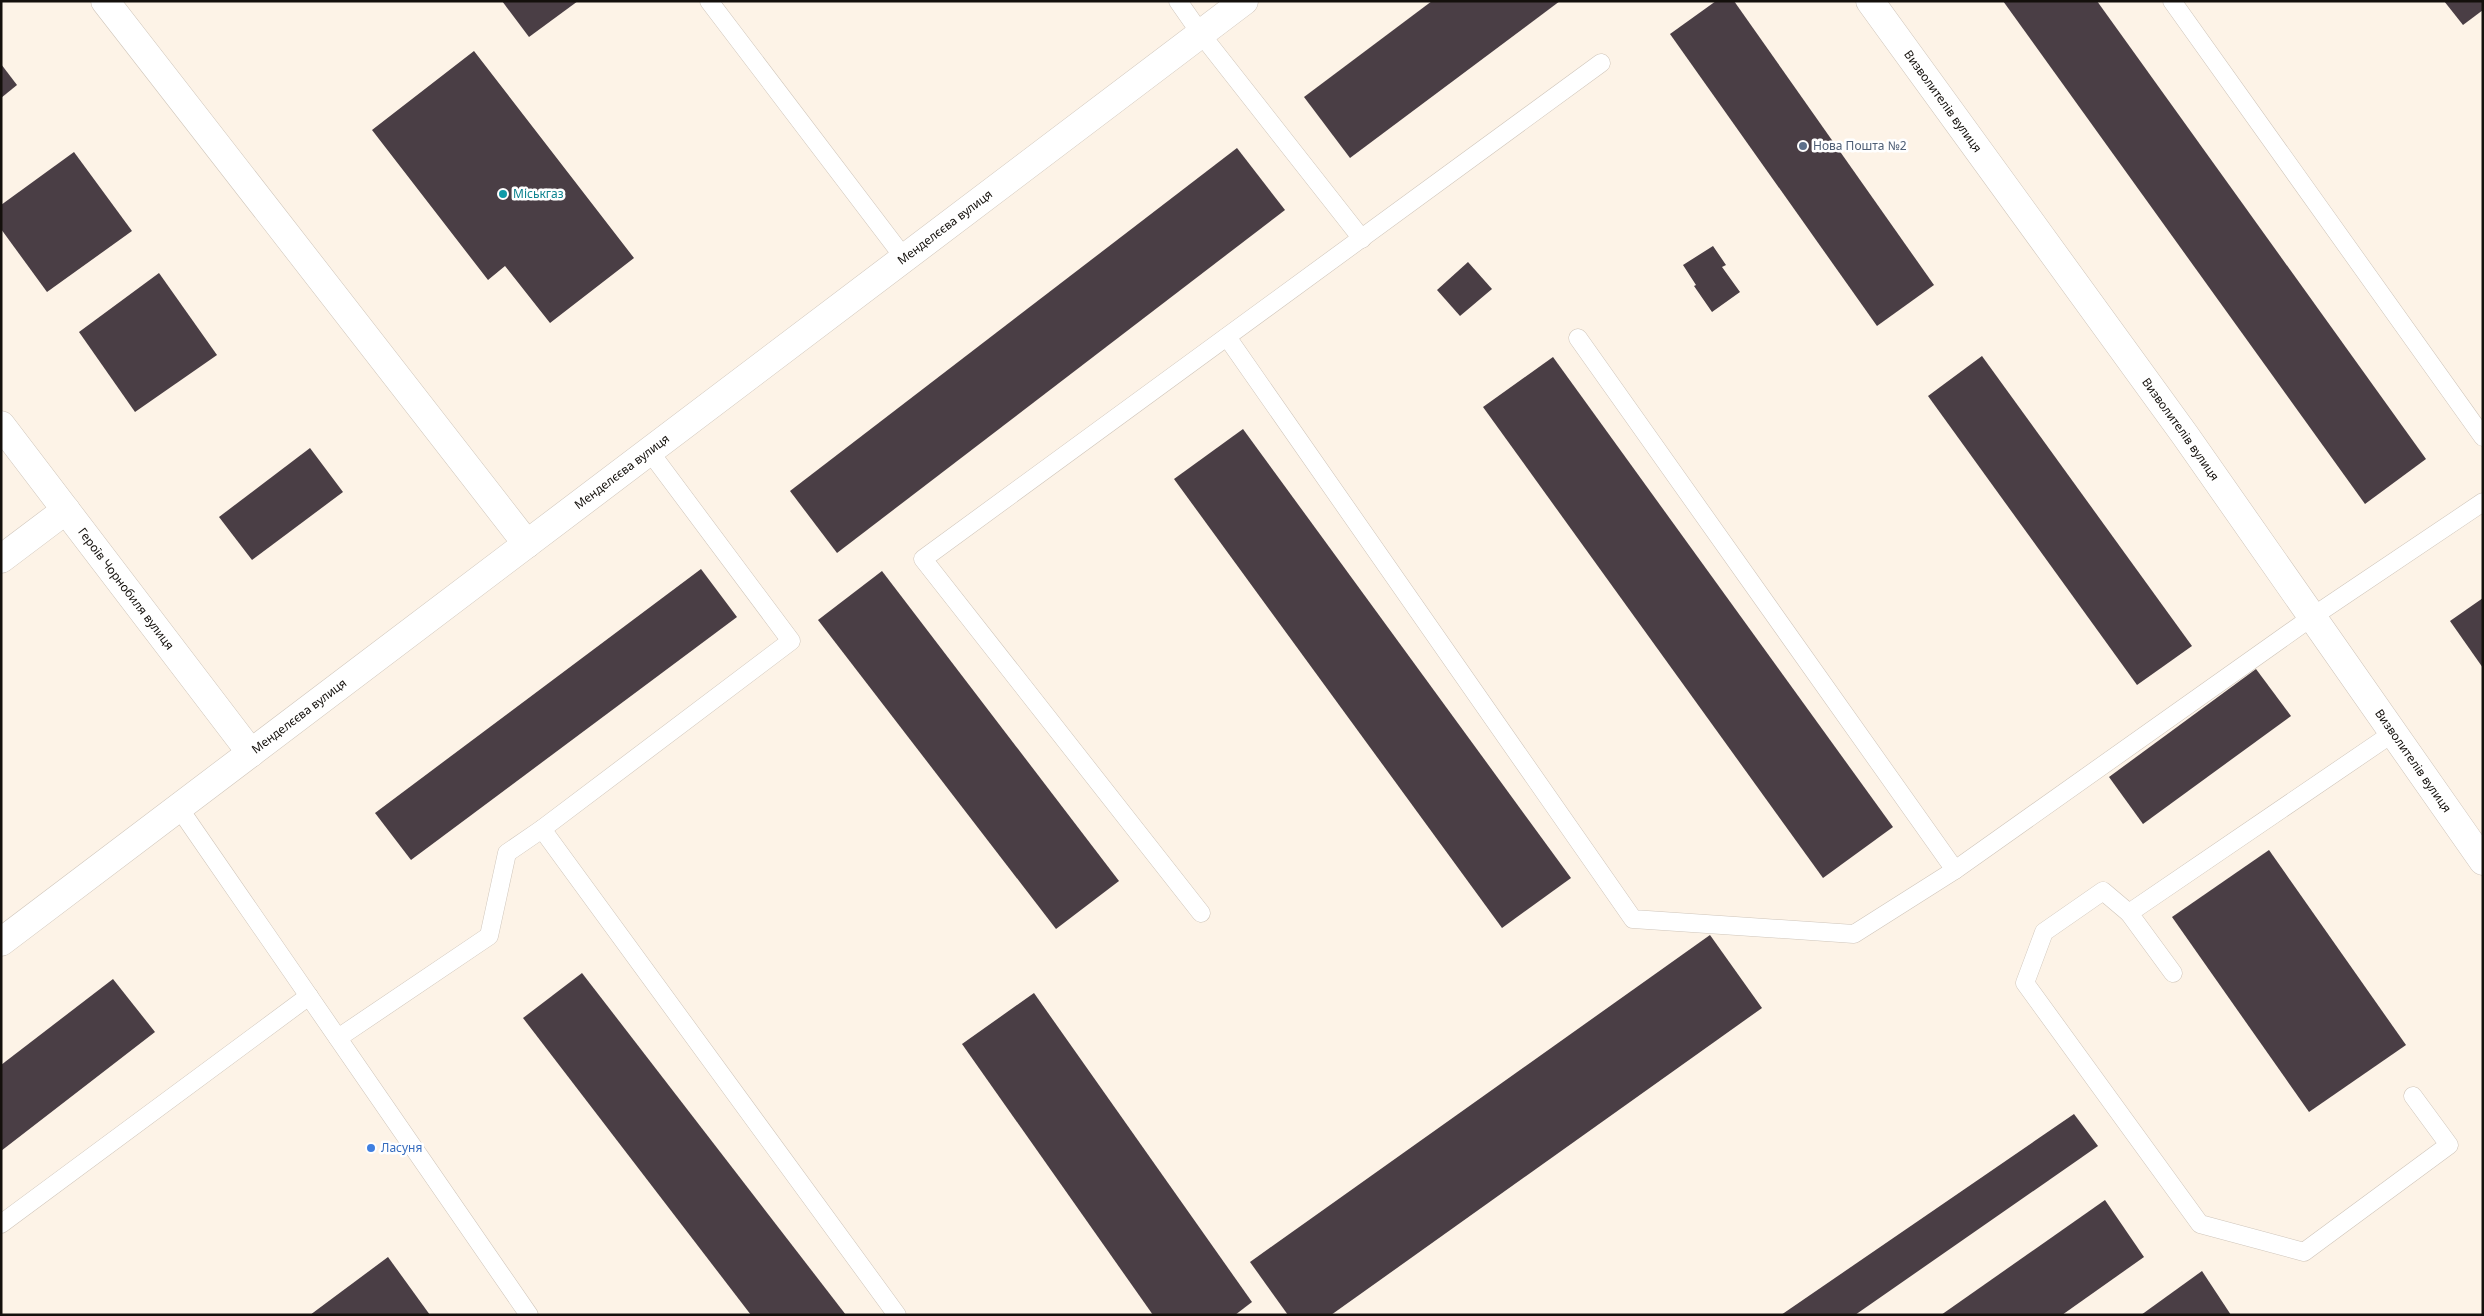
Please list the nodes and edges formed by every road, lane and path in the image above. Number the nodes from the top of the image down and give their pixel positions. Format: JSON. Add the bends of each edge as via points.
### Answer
{"nodes":[{"id":1,"x":105,"y":1,"type":"edge"},
{"id":2,"x":709,"y":1,"type":"edge"},
{"id":3,"x":1178,"y":1,"type":"edge"},
{"id":4,"x":1244,"y":1,"type":"edge"},
{"id":5,"x":1870,"y":1,"type":"edge"},
{"id":6,"x":2172,"y":1,"type":"edge"},
{"id":7,"x":1201,"y":34,"type":"junction"},
{"id":8,"x":1602,"y":63,"type":"dead end"},
{"id":9,"x":1362,"y":238,"type":"junction"},
{"id":10,"x":904,"y":259,"type":"junction"},
{"id":11,"x":1226,"y":337,"type":"junction"},
{"id":12,"x":1578,"y":338,"type":"dead end"},
{"id":13,"x":1,"y":425,"type":"edge"},
{"id":14,"x":2483,"y":437,"type":"edge"},
{"id":15,"x":650,"y":452,"type":"junction"},
{"id":16,"x":2483,"y":502,"type":"edge"},
{"id":17,"x":66,"y":510,"type":"junction"},
{"id":18,"x":527,"y":544,"type":"junction"},
{"id":19,"x":1,"y":559,"type":"edge"},
{"id":20,"x":2312,"y":617,"type":"junction"},
{"id":21,"x":2393,"y":733,"type":"junction"},
{"id":22,"x":251,"y":753,"type":"junction"},
{"id":23,"x":179,"y":808,"type":"junction"},
{"id":24,"x":542,"y":829,"type":"junction"},
{"id":25,"x":2483,"y":862,"type":"edge"},
{"id":26,"x":1955,"y":870,"type":"junction"},
{"id":27,"x":1201,"y":913,"type":"dead end"},
{"id":28,"x":2129,"y":913,"type":"junction"},
{"id":29,"x":1,"y":942,"type":"edge"},
{"id":30,"x":2173,"y":973,"type":"dead end"},
{"id":31,"x":309,"y":996,"type":"junction"},
{"id":32,"x":338,"y":1038,"type":"junction"},
{"id":33,"x":2413,"y":1096,"type":"dead end"},
{"id":34,"x":1,"y":1224,"type":"edge"},
{"id":35,"x":529,"y":1315,"type":"edge"},
{"id":36,"x":897,"y":1315,"type":"edge"}],
"edges":[{"from":1,"to":18,"type":"street"},
{"from":2,"to":10,"type":"lane"},
{"from":3,"to":7,"type":"lane"},
{"from":4,"to":7,"type":"street","name":"Менделєєва вулиця"},
{"from":5,"to":20,"type":"street","name":"Визволителів вулиця","via":[[2185,435]]},
{"from":6,"to":14,"type":"lane"},
{"from":7,"to":9,"type":"lane"},
{"from":7,"to":10,"type":"street","name":"Менделєєва вулиця"},
{"from":8,"to":9,"type":"lane"},
{"from":9,"to":11,"type":"lane"},
{"from":10,"to":15,"type":"street","name":"Менделєєва вулиця"},
{"from":11,"to":26,"type":"lane","via":[[1633,919],[1854,934]]},
{"from":11,"to":27,"type":"lane","via":[[923,559]]},
{"from":12,"to":26,"type":"lane"},
{"from":13,"to":17,"type":"street","name":"Героїв Чорнобиля вулиця"},
{"from":15,"to":18,"type":"street","name":"Менделєєва вулиця"},
{"from":15,"to":24,"type":"lane","via":[[791,641]]},
{"from":16,"to":20,"type":"lane"},
{"from":17,"to":19,"type":"street"},
{"from":17,"to":22,"type":"street","name":"Героїв Чорнобиля вулиця"},
{"from":18,"to":22,"type":"street","name":"Менделєєва вулиця"},
{"from":20,"to":21,"type":"street","name":"Визволителів вулиця"},
{"from":20,"to":26,"type":"lane"},
{"from":21,"to":25,"type":"street","name":"Визволителів вулиця"},
{"from":21,"to":28,"type":"lane"},
{"from":22,"to":23,"type":"street","name":"Менделєєва вулиця"},
{"from":23,"to":29,"type":"street","name":"Менделєєва вулиця"},
{"from":23,"to":31,"type":"lane"},
{"from":24,"to":32,"type":"lane","via":[[507,853],[489,936]]},
{"from":24,"to":36,"type":"lane"},
{"from":28,"to":30,"type":"lane"},
{"from":28,"to":33,"type":"lane","via":[[2103,891],[2044,932],[2024,982],[2200,1224],[2304,1252],[2449,1145]]},
{"from":31,"to":32,"type":"lane"},
{"from":31,"to":34,"type":"lane"},
{"from":32,"to":35,"type":"lane"}]}
